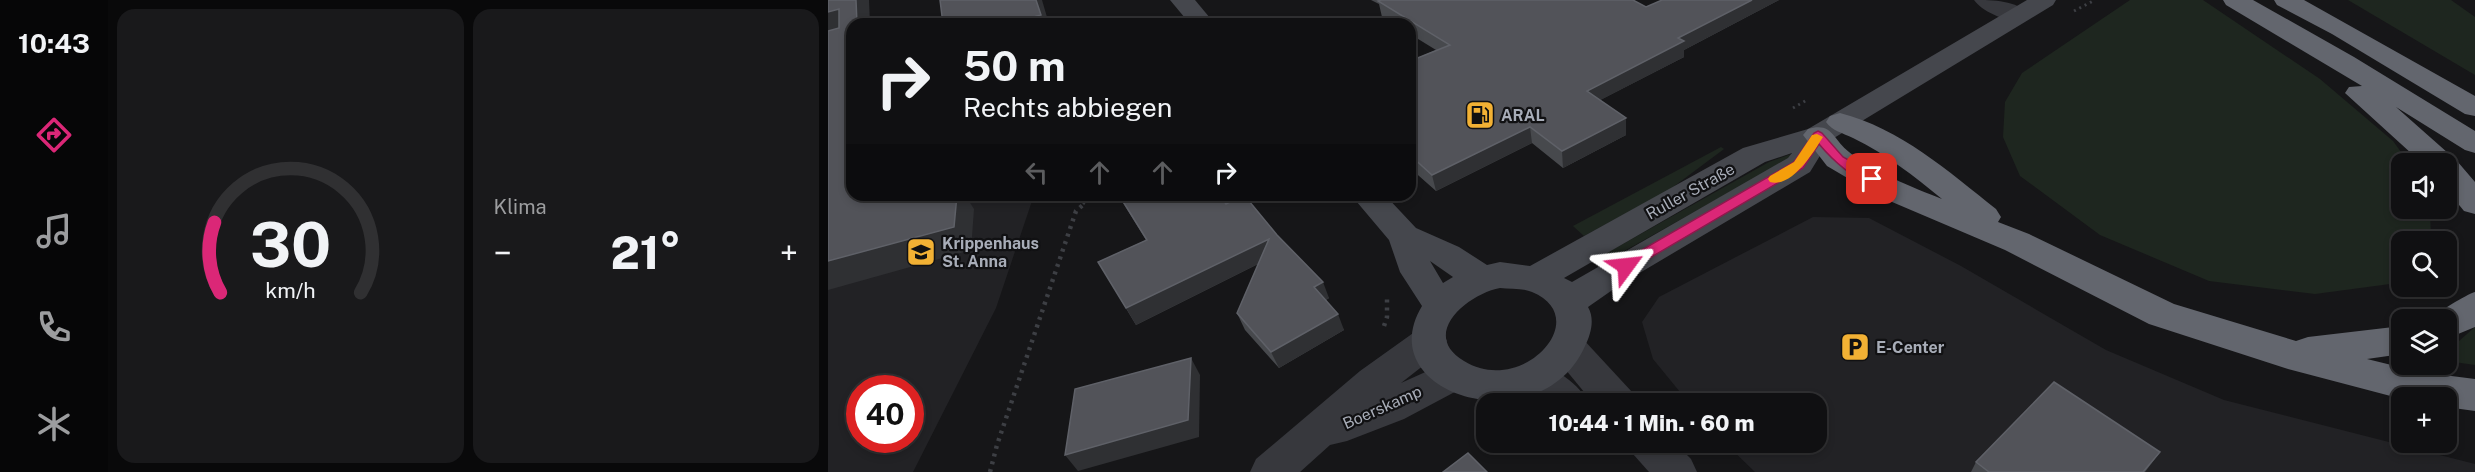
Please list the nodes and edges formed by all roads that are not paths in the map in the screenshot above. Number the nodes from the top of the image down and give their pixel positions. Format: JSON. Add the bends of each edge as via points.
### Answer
{"nodes":[{"id":1,"x":1182,"y":0,"type":"edge"},
{"id":2,"x":1986,"y":0,"type":"edge"},
{"id":3,"x":2044,"y":0,"type":"edge"},
{"id":4,"x":2286,"y":0,"type":"edge"},
{"id":5,"x":2309,"y":0,"type":"edge"},
{"id":6,"x":2245,"y":6,"type":"edge"},
{"id":7,"x":2017,"y":15,"type":"junction"},
{"id":8,"x":1198,"y":18,"type":"edge"},
{"id":9,"x":2341,"y":29,"type":"junction"},
{"id":10,"x":2475,"y":108,"type":"edge"},
{"id":11,"x":1829,"y":129,"type":"junction"},
{"id":12,"x":2475,"y":144,"type":"edge"},
{"id":13,"x":2430,"y":153,"type":"edge"},
{"id":14,"x":2457,"y":181,"type":"edge"},
{"id":15,"x":1372,"y":201,"type":"edge"},
{"id":16,"x":2475,"y":203,"type":"edge"},
{"id":17,"x":1404,"y":236,"type":"junction"},
{"id":18,"x":1537,"y":278,"type":"junction"},
{"id":19,"x":1481,"y":279,"type":"junction"},
{"id":20,"x":1570,"y":302,"type":"junction"},
{"id":21,"x":2475,"y":305,"type":"edge"},
{"id":22,"x":1440,"y":306,"type":"junction"},
{"id":23,"x":2457,"y":320,"type":"edge"},
{"id":24,"x":1429,"y":341,"type":"junction"},
{"id":25,"x":2391,"y":341,"type":"edge"},
{"id":26,"x":1569,"y":348,"type":"junction"},
{"id":27,"x":2288,"y":354,"type":"junction"},
{"id":28,"x":1452,"y":375,"type":"junction"},
{"id":29,"x":1535,"y":377,"type":"junction"},
{"id":30,"x":1556,"y":393,"type":"edge"},
{"id":31,"x":1608,"y":393,"type":"edge"},
{"id":32,"x":2475,"y":395,"type":"edge"},
{"id":33,"x":1312,"y":437,"type":"junction"},
{"id":34,"x":1658,"y":453,"type":"edge"},
{"id":35,"x":1271,"y":472,"type":"edge"},
{"id":36,"x":1676,"y":472,"type":"edge"}],
"edges":[{"from":1,"to":8,"type":"street"},
{"from":2,"to":7,"type":"street"},
{"from":3,"to":7,"type":"street","name":"Ruller Straße"},
{"from":4,"to":9,"type":"highway"},
{"from":5,"to":9,"type":"highway","via":[[2331,12]]},
{"from":6,"to":12,"type":"highway"},
{"from":6,"to":13,"type":"highway","via":[[2276,35],[2385,112]]},
{"from":7,"to":11,"type":"street","name":"Ruller Straße"},
{"from":9,"to":10,"type":"highway"},
{"from":11,"to":18,"type":"street","name":"Ruller Straße","via":[[1754,155]]},
{"from":11,"to":20,"type":"street","name":"Ruller Straße","via":[[1799,165],[1609,275]]},
{"from":11,"to":27,"type":"highway","via":[[1838,159],[1889,189],[2017,242],[2162,314]]},
{"from":14,"to":16,"type":"highway"},
{"from":15,"to":17,"type":"street"},
{"from":17,"to":19,"type":"street","via":[[1447,255]]},
{"from":17,"to":22,"type":"street","via":[[1417,272]]},
{"from":18,"to":19,"type":"street","via":[[1509,275]]},
{"from":18,"to":20,"type":"street"},
{"from":19,"to":22,"type":"street","via":[[1465,285]]},
{"from":20,"to":26,"type":"street","via":[[1575,332]]},
{"from":21,"to":23,"type":"highway"},
{"from":22,"to":24,"type":"street","via":[[1431,323]]},
{"from":24,"to":28,"type":"street","via":[[1436,360]]},
{"from":24,"to":33,"type":"street","name":"Boerskamp","via":[[1374,382]]},
{"from":25,"to":27,"type":"highway"},
{"from":26,"to":29,"type":"street","via":[[1555,364]]},
{"from":26,"to":31,"type":"street"},
{"from":27,"to":32,"type":"highway","via":[[2420,388]]},
{"from":28,"to":29,"type":"street","via":[[1491,386]]},
{"from":28,"to":33,"type":"street","name":"Boerskamp","via":[[1390,407]]},
{"from":29,"to":30,"type":"street"},
{"from":33,"to":35,"type":"street","name":"Boerskamp"},
{"from":34,"to":36,"type":"street"}]}
